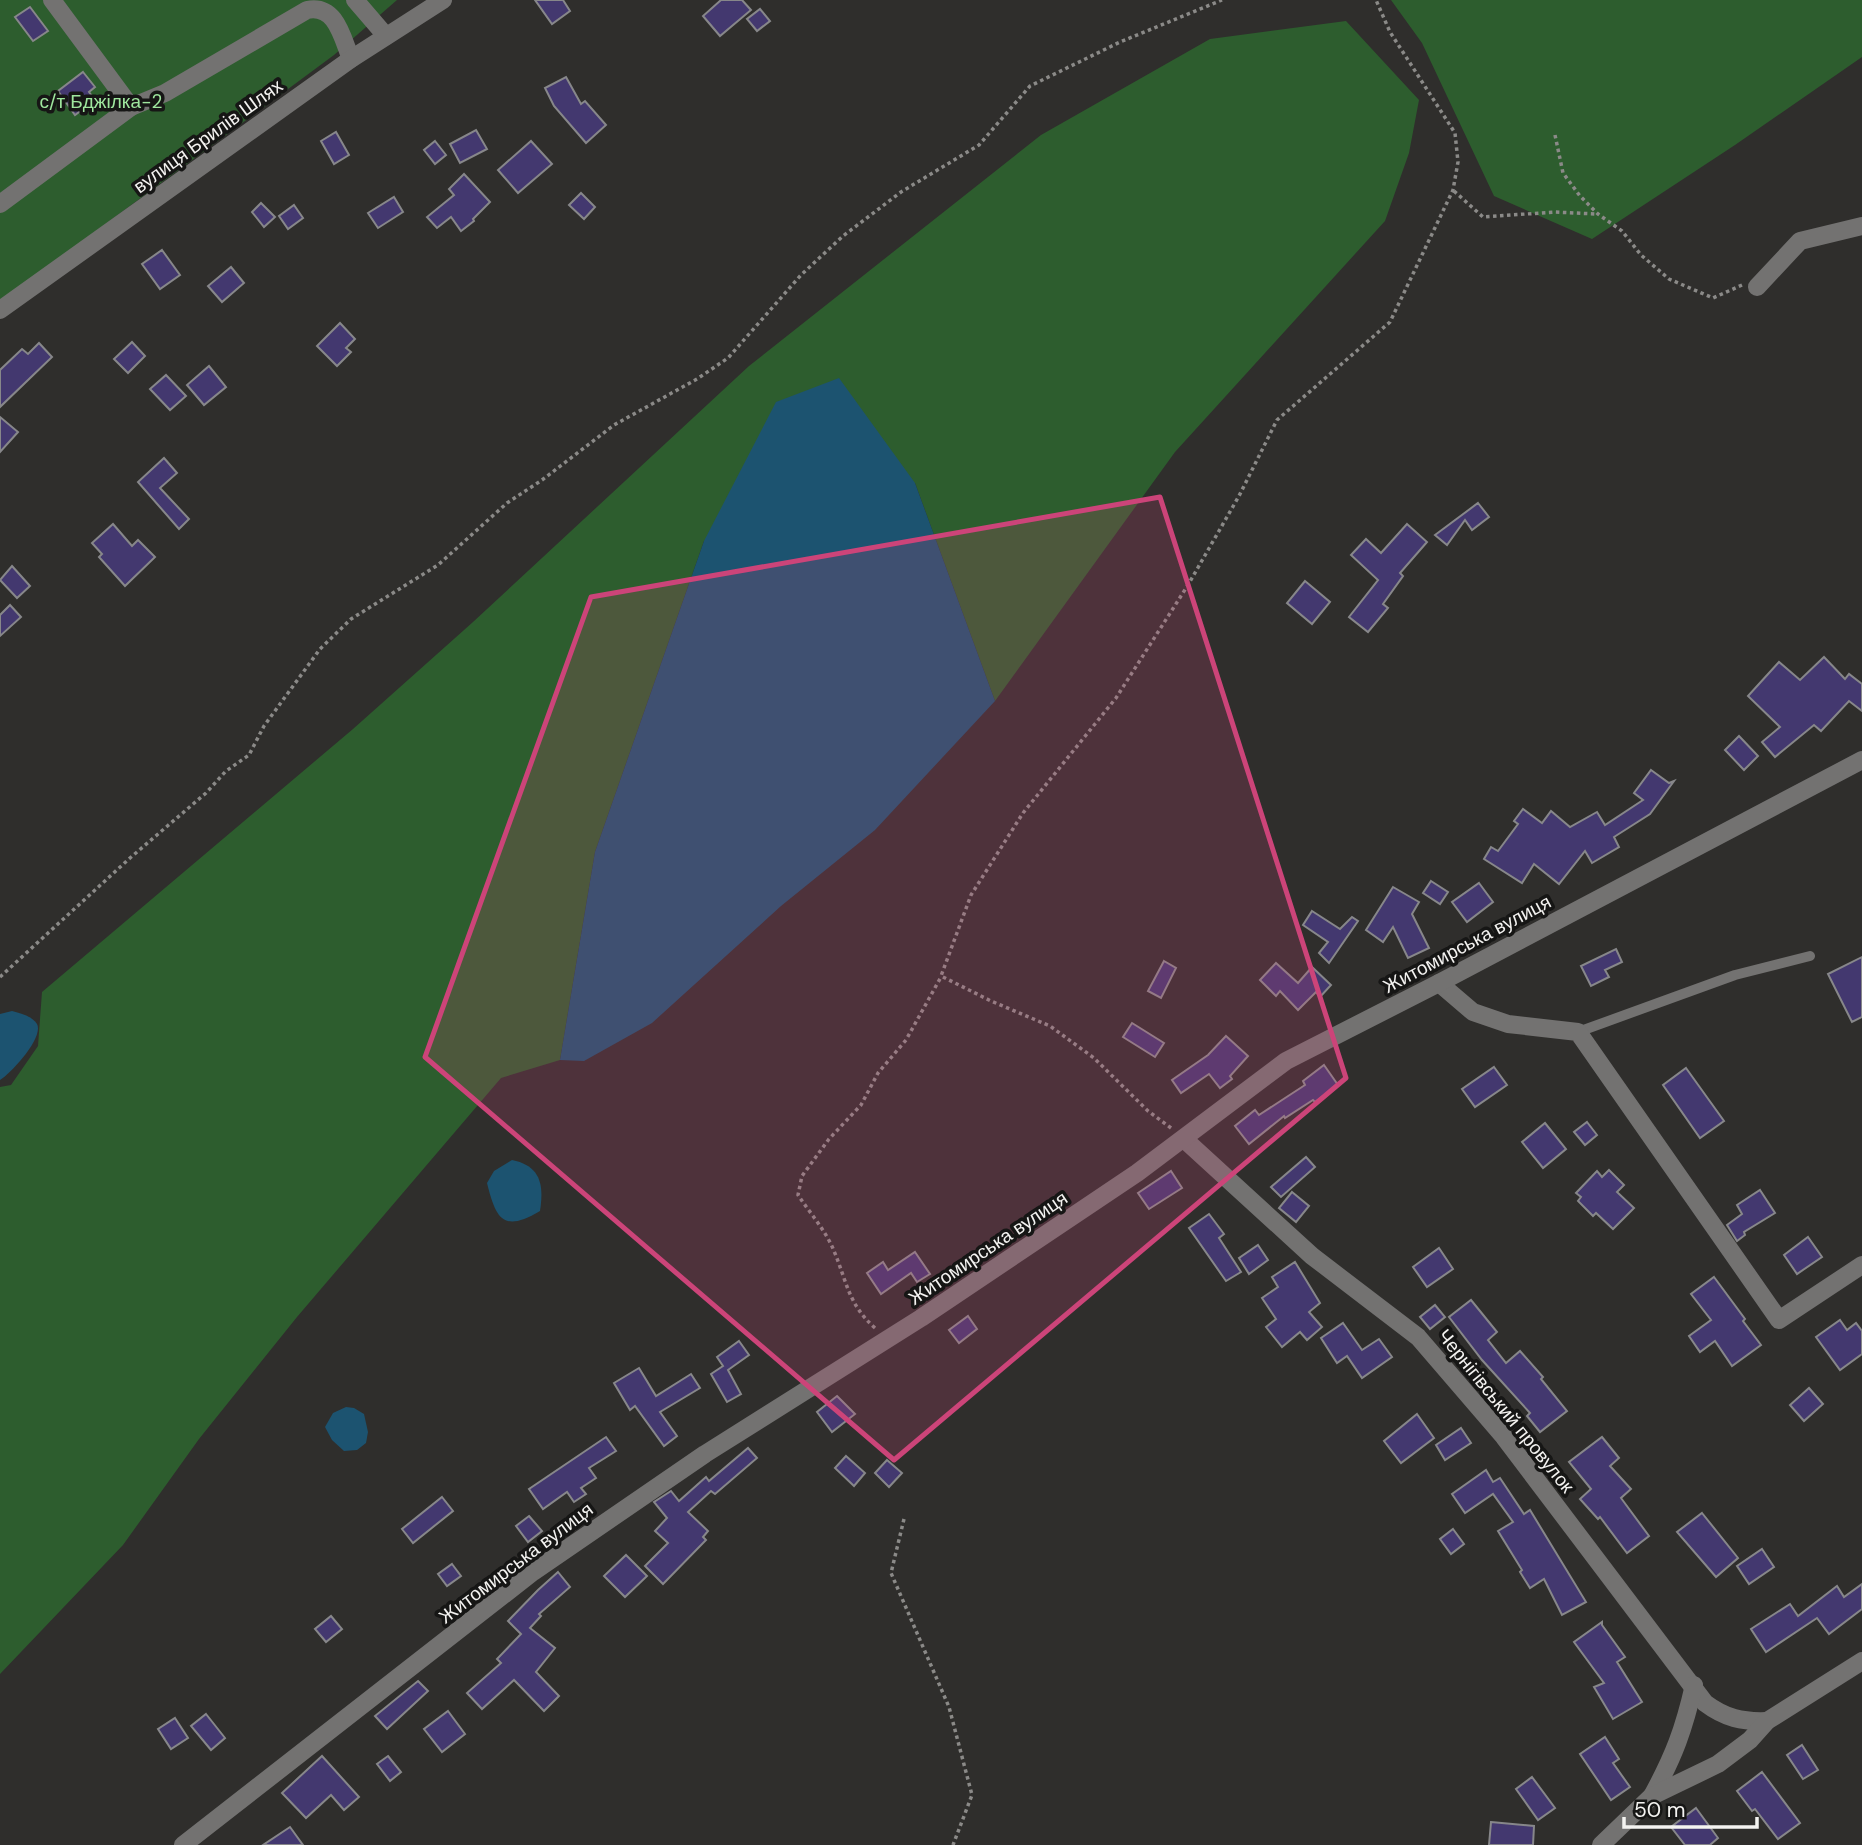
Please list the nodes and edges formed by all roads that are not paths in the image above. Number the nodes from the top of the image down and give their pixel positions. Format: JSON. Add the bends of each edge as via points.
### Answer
{"nodes":[{"id":1,"x":52,"y":0,"type":"edge"},
{"id":2,"x":355,"y":0,"type":"edge"},
{"id":3,"x":443,"y":0,"type":"edge"},
{"id":4,"x":386,"y":36,"type":"junction"},
{"id":5,"x":351,"y":59,"type":"junction"},
{"id":6,"x":131,"y":107,"type":"junction"},
{"id":7,"x":0,"y":204,"type":"edge"},
{"id":8,"x":1862,"y":226,"type":"edge"},
{"id":9,"x":1758,"y":287,"type":"road end"},
{"id":10,"x":0,"y":310,"type":"edge"},
{"id":11,"x":1862,"y":760,"type":"edge"},
{"id":12,"x":1810,"y":956,"type":"dead end"},
{"id":13,"x":1439,"y":983,"type":"junction"},
{"id":14,"x":1578,"y":1032,"type":"junction"},
{"id":15,"x":1184,"y":1139,"type":"junction"},
{"id":16,"x":1862,"y":1265,"type":"edge"},
{"id":17,"x":1862,"y":1661,"type":"edge"},
{"id":18,"x":1694,"y":1685,"type":"junction"},
{"id":19,"x":1767,"y":1721,"type":"junction"},
{"id":20,"x":1652,"y":1796,"type":"junction"},
{"id":21,"x":183,"y":1845,"type":"edge"},
{"id":22,"x":1601,"y":1845,"type":"edge"}],
"edges":[{"from":1,"to":6,"type":"street"},
{"from":2,"to":4,"type":"street"},
{"from":3,"to":4,"type":"street","name":"вулиця Брилів Шлях"},
{"from":4,"to":5,"type":"street","name":"вулиця Брилів Шлях"},
{"from":5,"to":6,"type":"street","via":[[334,19],[322,9],[307,10],[165,93]]},
{"from":5,"to":10,"type":"street","name":"вулиця Брилів Шлях"},
{"from":6,"to":7,"type":"street"},
{"from":8,"to":9,"type":"street","via":[[1800,240]]},
{"from":11,"to":13,"type":"street","name":"Житомирська вулиця"},
{"from":12,"to":14,"type":"lane","via":[[1735,975]]},
{"from":13,"to":14,"type":"street","via":[[1473,1012],[1508,1024]]},
{"from":13,"to":15,"type":"street","name":"Житомирська вулиця","via":[[1286,1061]]},
{"from":14,"to":16,"type":"street","via":[[1779,1320]]},
{"from":15,"to":18,"type":"street","name":"Чернігівський провулок","via":[[1312,1256],[1418,1337],[1504,1437]]},
{"from":15,"to":21,"type":"street","name":"Житомирська вулиця","via":[[533,1572]]},
{"from":17,"to":19,"type":"street"},
{"from":18,"to":19,"type":"street","name":"Чернігівський провулок","via":[[1705,1703],[1722,1716]]},
{"from":18,"to":20,"type":"street","via":[[1673,1759]]},
{"from":19,"to":20,"type":"street","via":[[1718,1765]]},
{"from":20,"to":22,"type":"street"}]}
